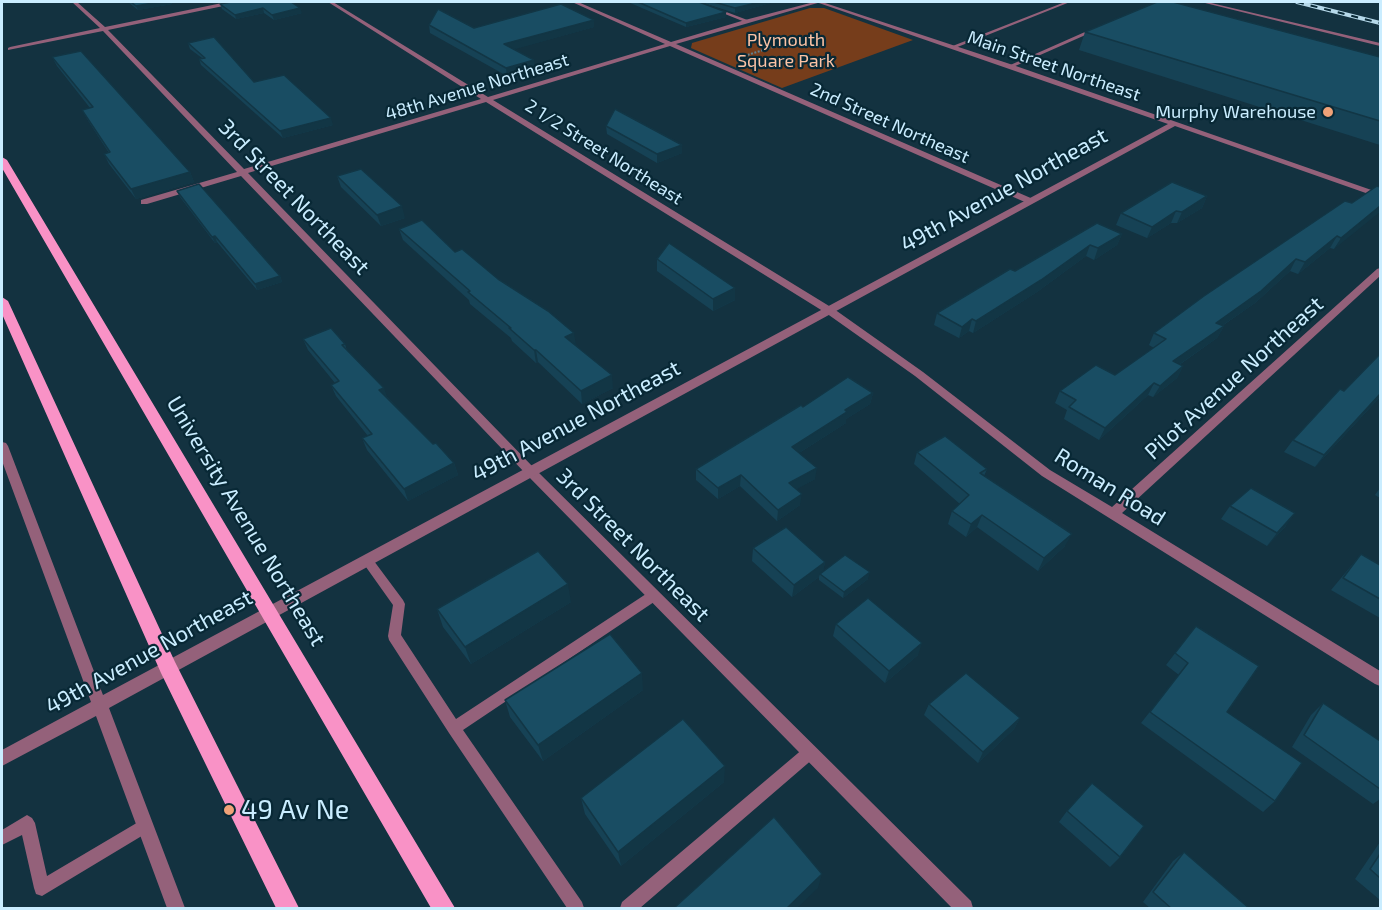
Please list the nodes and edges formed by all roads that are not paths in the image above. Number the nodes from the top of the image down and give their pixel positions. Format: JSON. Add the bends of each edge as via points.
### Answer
{"nodes":[{"id":1,"x":74,"y":2,"type":"edge"},
{"id":2,"x":233,"y":2,"type":"edge"},
{"id":3,"x":330,"y":2,"type":"edge"},
{"id":4,"x":574,"y":2,"type":"edge"},
{"id":5,"x":697,"y":2,"type":"edge"},
{"id":6,"x":819,"y":2,"type":"edge"},
{"id":7,"x":1068,"y":2,"type":"edge"},
{"id":8,"x":1203,"y":2,"type":"edge"},
{"id":9,"x":747,"y":21,"type":"junction"},
{"id":10,"x":1108,"y":24,"type":"edge"},
{"id":11,"x":104,"y":29,"type":"junction"},
{"id":12,"x":671,"y":44,"type":"junction"},
{"id":13,"x":1380,"y":45,"type":"edge"},
{"id":14,"x":953,"y":47,"type":"junction"},
{"id":15,"x":10,"y":49,"type":"dead end"},
{"id":16,"x":1011,"y":66,"type":"junction"},
{"id":17,"x":490,"y":99,"type":"junction"},
{"id":18,"x":1173,"y":124,"type":"junction"},
{"id":19,"x":2,"y":160,"type":"edge"},
{"id":20,"x":242,"y":173,"type":"junction"},
{"id":21,"x":1380,"y":196,"type":"edge"},
{"id":22,"x":1030,"y":201,"type":"junction"},
{"id":23,"x":144,"y":202,"type":"dead end"},
{"id":24,"x":1380,"y":271,"type":"edge"},
{"id":25,"x":2,"y":301,"type":"edge"},
{"id":26,"x":830,"y":311,"type":"junction"},
{"id":27,"x":2,"y":446,"type":"edge"},
{"id":28,"x":530,"y":471,"type":"junction"},
{"id":29,"x":1113,"y":514,"type":"junction"},
{"id":30,"x":367,"y":560,"type":"junction"},
{"id":31,"x":654,"y":596,"type":"junction"},
{"id":32,"x":270,"y":612,"type":"junction"},
{"id":33,"x":168,"y":667,"type":"junction"},
{"id":34,"x":1380,"y":679,"type":"edge"},
{"id":35,"x":99,"y":705,"type":"junction"},
{"id":36,"x":454,"y":728,"type":"junction"},
{"id":37,"x":809,"y":753,"type":"junction"},
{"id":38,"x":2,"y":758,"type":"edge"},
{"id":39,"x":145,"y":826,"type":"junction"},
{"id":40,"x":2,"y":837,"type":"edge"},
{"id":41,"x":176,"y":909,"type":"edge"},
{"id":42,"x":288,"y":909,"type":"edge"},
{"id":43,"x":444,"y":909,"type":"edge"},
{"id":44,"x":576,"y":909,"type":"edge"},
{"id":45,"x":627,"y":909,"type":"edge"},
{"id":46,"x":964,"y":909,"type":"edge"}],
"edges":[{"from":1,"to":11,"type":"street","name":"3rd Street Northeast"},
{"from":2,"to":11,"type":"street"},
{"from":3,"to":17,"type":"street","name":"2 1/2 Street Northeast"},
{"from":4,"to":12,"type":"street","name":"2nd Street Northeast"},
{"from":5,"to":9,"type":"lane"},
{"from":6,"to":9,"type":"street","name":"48th Avenue Northeast"},
{"from":6,"to":14,"type":"street","name":"Main Street Northeast"},
{"from":7,"to":14,"type":"lane"},
{"from":8,"to":13,"type":"lane"},
{"from":9,"to":12,"type":"street","name":"48th Avenue Northeast"},
{"from":10,"to":16,"type":"lane"},
{"from":11,"to":15,"type":"street"},
{"from":11,"to":20,"type":"street","name":"3rd Street Northeast"},
{"from":12,"to":17,"type":"street","name":"48th Avenue Northeast"},
{"from":12,"to":22,"type":"street","name":"2nd Street Northeast"},
{"from":14,"to":16,"type":"street","name":"Main Street Northeast"},
{"from":16,"to":18,"type":"street","name":"Main Street Northeast"},
{"from":17,"to":20,"type":"street","name":"48th Avenue Northeast"},
{"from":17,"to":26,"type":"street","name":"2 1/2 Street Northeast"},
{"from":18,"to":21,"type":"street","name":"Main Street Northeast"},
{"from":18,"to":22,"type":"street","name":"49th Avenue Northeast"},
{"from":19,"to":32,"type":"main road","name":"University Avenue Northeast"},
{"from":20,"to":23,"type":"street","name":"48th Avenue Northeast"},
{"from":20,"to":28,"type":"street","name":"3rd Street Northeast"},
{"from":22,"to":26,"type":"street","name":"49th Avenue Northeast"},
{"from":24,"to":29,"type":"street","name":"Pilot Avenue Northeast"},
{"from":25,"to":33,"type":"main road"},
{"from":26,"to":28,"type":"street","name":"49th Avenue Northeast"},
{"from":26,"to":29,"type":"street","name":"Roman Road","via":[[1046,473]]},
{"from":27,"to":35,"type":"street"},
{"from":28,"to":30,"type":"street","name":"49th Avenue Northeast"},
{"from":28,"to":31,"type":"street","name":"3rd Street Northeast"},
{"from":29,"to":34,"type":"street","name":"Roman Road"},
{"from":30,"to":32,"type":"street","name":"49th Avenue Northeast"},
{"from":30,"to":36,"type":"lane","via":[[399,604],[394,636]]},
{"from":31,"to":36,"type":"lane"},
{"from":31,"to":37,"type":"street","name":"3rd Street Northeast"},
{"from":32,"to":33,"type":"street","name":"49th Avenue Northeast"},
{"from":32,"to":43,"type":"main road","name":"University Avenue Northeast"},
{"from":33,"to":35,"type":"street","name":"49th Avenue Northeast"},
{"from":33,"to":42,"type":"main road"},
{"from":35,"to":38,"type":"street","name":"49th Avenue Northeast"},
{"from":35,"to":39,"type":"street"},
{"from":36,"to":44,"type":"lane"},
{"from":37,"to":45,"type":"lane"},
{"from":37,"to":46,"type":"street","name":"3rd Street Northeast"},
{"from":39,"to":40,"type":"lane","via":[[42,888],[27,822]]},
{"from":39,"to":41,"type":"street"}]}
